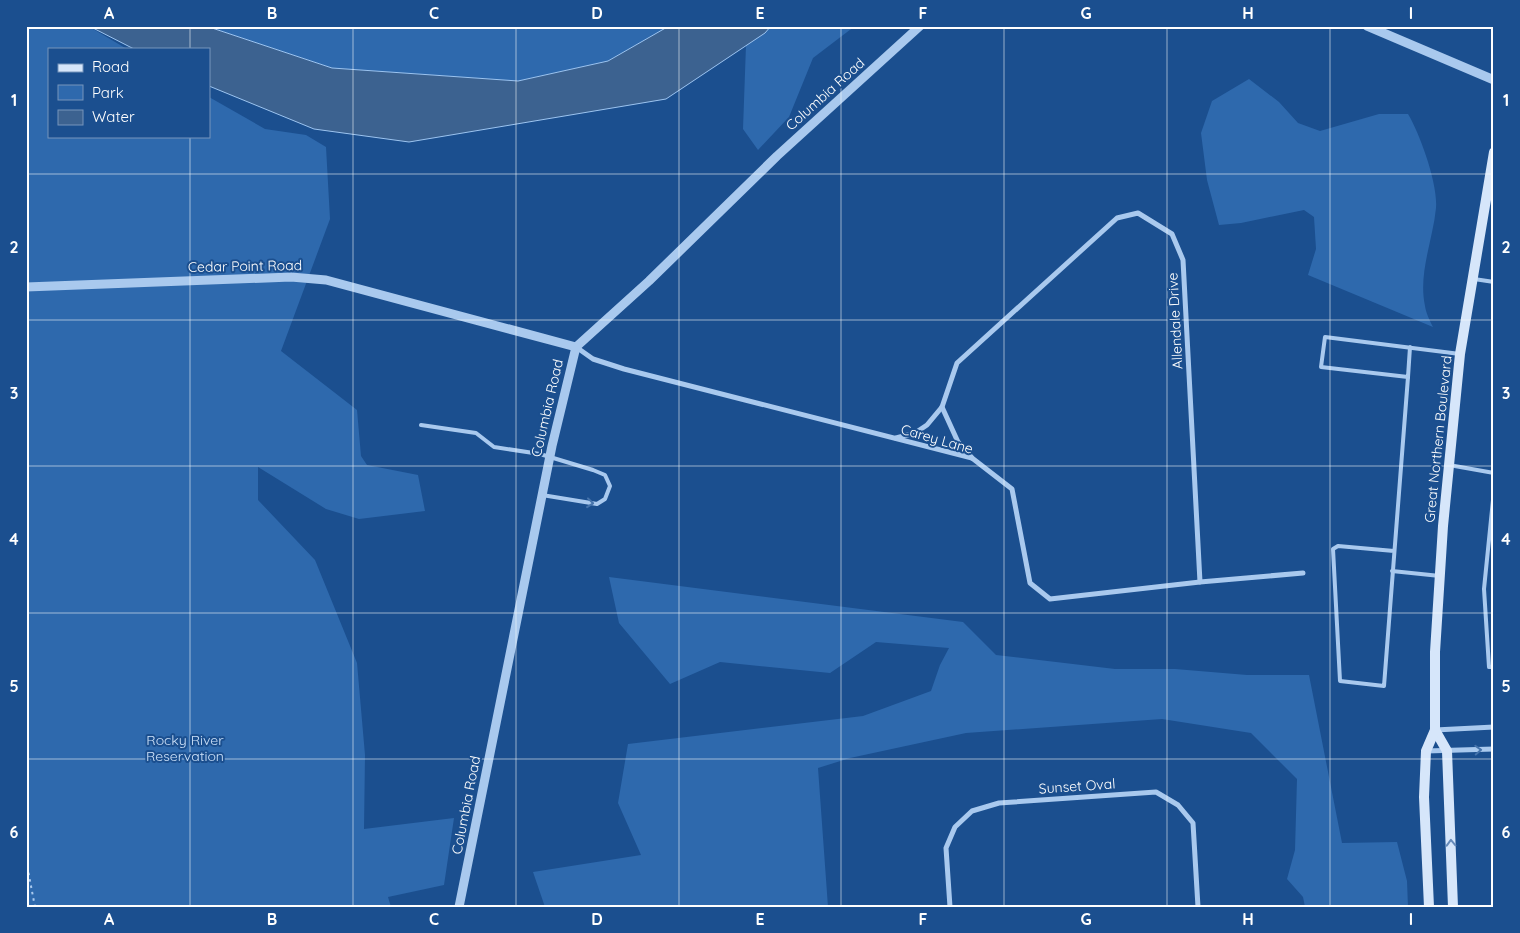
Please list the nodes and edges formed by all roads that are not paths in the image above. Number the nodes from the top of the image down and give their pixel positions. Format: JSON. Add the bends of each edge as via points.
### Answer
{"nodes":[{"id":1,"x":920,"y":26,"type":"edge"},
{"id":2,"x":1367,"y":26,"type":"edge"},
{"id":3,"x":1494,"y":80,"type":"edge"},
{"id":4,"x":1494,"y":152,"type":"edge"},
{"id":5,"x":1472,"y":278,"type":"junction"},
{"id":6,"x":1494,"y":282,"type":"edge"},
{"id":7,"x":26,"y":287,"type":"edge"},
{"id":8,"x":576,"y":347,"type":"junction"},
{"id":9,"x":1410,"y":347,"type":"junction"},
{"id":10,"x":1460,"y":354,"type":"junction"},
{"id":11,"x":1408,"y":377,"type":"junction"},
{"id":12,"x":942,"y":407,"type":"junction"},
{"id":13,"x":421,"y":425,"type":"dead end"},
{"id":14,"x":896,"y":439,"type":"junction"},
{"id":15,"x":972,"y":458,"type":"junction"},
{"id":16,"x":549,"y":459,"type":"junction"},
{"id":17,"x":1449,"y":465,"type":"junction"},
{"id":18,"x":1494,"y":473,"type":"edge"},
{"id":19,"x":1494,"y":490,"type":"edge"},
{"id":20,"x":542,"y":495,"type":"junction"},
{"id":21,"x":1394,"y":551,"type":"junction"},
{"id":22,"x":1392,"y":571,"type":"junction"},
{"id":23,"x":1303,"y":574,"type":"dead end"},
{"id":24,"x":1440,"y":576,"type":"junction"},
{"id":25,"x":1200,"y":582,"type":"junction"},
{"id":26,"x":1494,"y":667,"type":"edge"},
{"id":27,"x":1494,"y":727,"type":"edge"},
{"id":28,"x":1435,"y":730,"type":"junction"},
{"id":29,"x":1494,"y":749,"type":"edge"},
{"id":30,"x":1426,"y":751,"type":"junction"},
{"id":31,"x":1447,"y":751,"type":"junction"},
{"id":32,"x":459,"y":907,"type":"edge"},
{"id":33,"x":950,"y":907,"type":"edge"},
{"id":34,"x":1198,"y":907,"type":"edge"},
{"id":35,"x":1429,"y":907,"type":"edge"},
{"id":36,"x":1453,"y":907,"type":"edge"}],
"edges":[{"from":1,"to":8,"type":"street","name":"Columbia Road","via":[[777,156]]},
{"from":2,"to":3,"type":"street"},
{"from":4,"to":5,"type":"main road","name":"Great Northern Boulevard"},
{"from":5,"to":6,"type":"lane"},
{"from":5,"to":10,"type":"main road","name":"Great Northern Boulevard"},
{"from":7,"to":8,"type":"street","name":"Cedar Point Road","via":[[291,276],[326,280]]},
{"from":8,"to":14,"type":"street","name":"Carey Lane","via":[[593,360],[624,369]]},
{"from":8,"to":16,"type":"street","name":"Columbia Road"},
{"from":9,"to":10,"type":"lane"},
{"from":9,"to":11,"type":"lane"},
{"from":9,"to":11,"type":"lane","via":[[1325,337],[1321,367]]},
{"from":10,"to":17,"type":"main road","name":"Great Northern Boulevard"},
{"from":11,"to":21,"type":"lane"},
{"from":12,"to":14,"type":"street","name":"Allendale Drive","via":[[927,425]]},
{"from":12,"to":15,"type":"street","via":[[958,442]]},
{"from":12,"to":25,"type":"street","name":"Allendale Drive","via":[[957,363],[1117,218],[1138,213],[1172,234],[1183,260]]},
{"from":13,"to":16,"type":"lane","via":[[476,433],[494,447],[540,454]]},
{"from":14,"to":15,"type":"street","name":"Carey Lane"},
{"from":15,"to":25,"type":"street","name":"Carey Lane","via":[[1012,489],[1030,583],[1050,599]]},
{"from":16,"to":20,"type":"street","name":"Columbia Road"},
{"from":20,"to":16,"type":"lane","one_way":true,"via":[[597,504],[610,490],[609,481],[600,472]]},
{"from":17,"to":18,"type":"lane"},
{"from":17,"to":24,"type":"main road","name":"Great Northern Boulevard"},
{"from":19,"to":26,"type":"lane","via":[[1484,589],[1489,667]]},
{"from":20,"to":32,"type":"street","name":"Columbia Road"},
{"from":21,"to":22,"type":"lane"},
{"from":21,"to":22,"type":"lane","via":[[1333,548],[1340,681],[1384,686]]},
{"from":22,"to":24,"type":"lane"},
{"from":23,"to":25,"type":"street","name":"Carey Lane"},
{"from":24,"to":28,"type":"main road","name":"Great Northern Boulevard","via":[[1435,652]]},
{"from":27,"to":28,"type":"street"},
{"from":28,"to":30,"type":"main road","name":"Great Northern Boulevard"},
{"from":28,"to":31,"type":"main road","name":"Great Northern Boulevard"},
{"from":31,"to":29,"type":"street","one_way":true},
{"from":30,"to":31,"type":"street"},
{"from":30,"to":35,"type":"main road","name":"Great Northern Boulevard","via":[[1424,797]]},
{"from":36,"to":31,"type":"main road","name":"Great Northern Boulevard","one_way":true},
{"from":33,"to":34,"type":"street","name":"Sunset Oval","via":[[946,848],[956,827],[972,811],[999,803],[1156,792],[1178,805],[1193,823]]}]}
